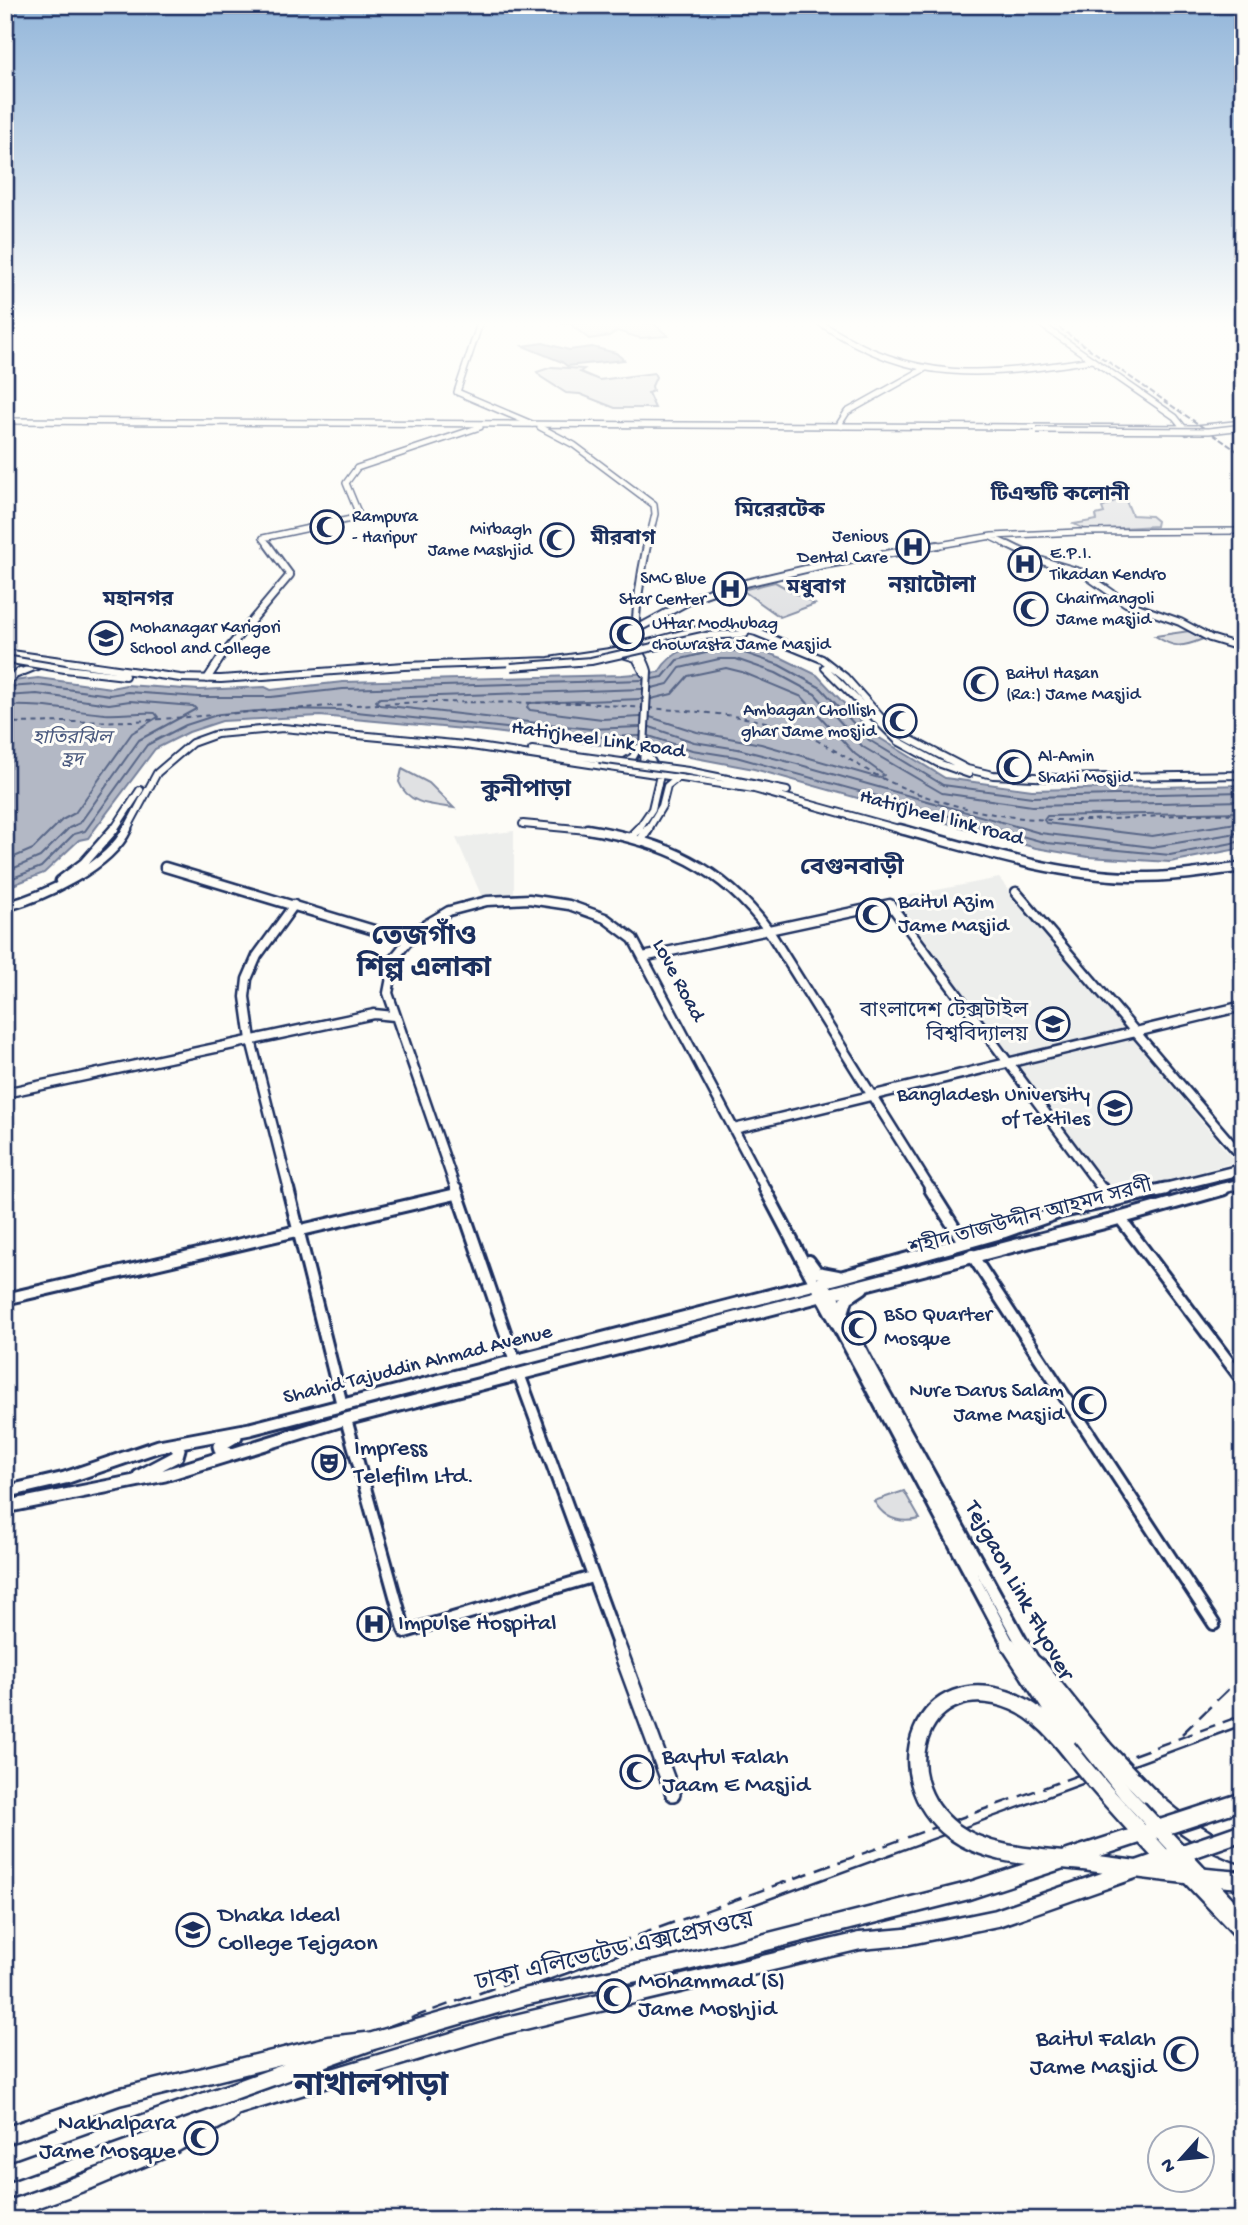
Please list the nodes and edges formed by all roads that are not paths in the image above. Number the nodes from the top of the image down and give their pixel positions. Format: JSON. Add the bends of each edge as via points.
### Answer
{"nodes":[{"id":1,"x":478,"y":427,"type":"edge"},
{"id":2,"x":530,"y":427,"type":"edge"},
{"id":3,"x":540,"y":427,"type":"junction"},
{"id":4,"x":590,"y":427,"type":"edge"},
{"id":5,"x":879,"y":427,"type":"edge"},
{"id":6,"x":930,"y":427,"type":"edge"},
{"id":7,"x":991,"y":427,"type":"edge"},
{"id":8,"x":1180,"y":427,"type":"edge"},
{"id":9,"x":1223,"y":427,"type":"edge"},
{"id":10,"x":1226,"y":427,"type":"edge"},
{"id":11,"x":1232,"y":427,"type":"edge"},
{"id":12,"x":1236,"y":427,"type":"edge"},
{"id":13,"x":1196,"y":428,"type":"joint"},
{"id":14,"x":1183,"y":429,"type":"junction"},
{"id":15,"x":1037,"y":430,"type":"junction"},
{"id":16,"x":1243,"y":531,"type":"edge"},
{"id":17,"x":986,"y":537,"type":"junction"},
{"id":18,"x":637,"y":629,"type":"junction"},
{"id":19,"x":658,"y":642,"type":"junction"},
{"id":20,"x":637,"y":644,"type":"junction"},
{"id":21,"x":1243,"y":648,"type":"edge"},
{"id":22,"x":609,"y":653,"type":"junction"},
{"id":23,"x":6,"y":655,"type":"edge"},
{"id":24,"x":35,"y":657,"type":"junction"},
{"id":25,"x":57,"y":661,"type":"junction"},
{"id":26,"x":645,"y":668,"type":"junction"},
{"id":27,"x":16,"y":672,"type":"junction"},
{"id":28,"x":332,"y":672,"type":"junction"},
{"id":29,"x":360,"y":674,"type":"junction"},
{"id":30,"x":207,"y":679,"type":"junction"},
{"id":31,"x":5,"y":681,"type":"edge"},
{"id":32,"x":304,"y":724,"type":"junction"},
{"id":33,"x":359,"y":732,"type":"junction"},
{"id":34,"x":408,"y":734,"type":"junction"},
{"id":35,"x":887,"y":734,"type":"junction"},
{"id":36,"x":642,"y":748,"type":"junction"},
{"id":37,"x":610,"y":769,"type":"junction"},
{"id":38,"x":967,"y":769,"type":"junction"},
{"id":39,"x":629,"y":771,"type":"junction"},
{"id":40,"x":640,"y":772,"type":"junction"},
{"id":41,"x":670,"y":775,"type":"junction"},
{"id":42,"x":1243,"y":776,"type":"edge"},
{"id":43,"x":658,"y":791,"type":"junction"},
{"id":44,"x":523,"y":824,"type":"dead end"},
{"id":45,"x":646,"y":829,"type":"junction"},
{"id":46,"x":631,"y":837,"type":"junction"},
{"id":47,"x":641,"y":840,"type":"junction"},
{"id":48,"x":653,"y":844,"type":"junction"},
{"id":49,"x":1243,"y":866,"type":"edge"},
{"id":50,"x":165,"y":867,"type":"dead end"},
{"id":51,"x":1190,"y":876,"type":"joint"},
{"id":52,"x":1016,"y":892,"type":"dead end"},
{"id":53,"x":5,"y":904,"type":"edge"},
{"id":54,"x":294,"y":905,"type":"junction"},
{"id":55,"x":769,"y":931,"type":"junction"},
{"id":56,"x":407,"y":940,"type":"junction"},
{"id":57,"x":643,"y":957,"type":"junction"},
{"id":58,"x":389,"y":1000,"type":"junction"},
{"id":59,"x":1243,"y":1006,"type":"edge"},
{"id":60,"x":373,"y":1012,"type":"junction"},
{"id":61,"x":394,"y":1016,"type":"junction"},
{"id":62,"x":1135,"y":1033,"type":"junction"},
{"id":63,"x":251,"y":1038,"type":"junction"},
{"id":64,"x":1008,"y":1063,"type":"junction"},
{"id":65,"x":5,"y":1087,"type":"edge"},
{"id":66,"x":5,"y":1093,"type":"edge"},
{"id":67,"x":872,"y":1096,"type":"junction"},
{"id":68,"x":734,"y":1129,"type":"junction"},
{"id":69,"x":1243,"y":1158,"type":"edge"},
{"id":70,"x":1243,"y":1169,"type":"edge"},
{"id":71,"x":1243,"y":1183,"type":"edge"},
{"id":72,"x":456,"y":1194,"type":"junction"},
{"id":73,"x":1112,"y":1202,"type":"junction"},
{"id":74,"x":1080,"y":1208,"type":"junction"},
{"id":75,"x":1115,"y":1219,"type":"junction"},
{"id":76,"x":783,"y":1223,"type":"junction"},
{"id":77,"x":1075,"y":1228,"type":"junction"},
{"id":78,"x":300,"y":1231,"type":"junction"},
{"id":79,"x":964,"y":1242,"type":"junction"},
{"id":80,"x":972,"y":1255,"type":"junction"},
{"id":81,"x":897,"y":1274,"type":"junction"},
{"id":82,"x":842,"y":1277,"type":"junction"},
{"id":83,"x":822,"y":1290,"type":"junction"},
{"id":84,"x":806,"y":1298,"type":"junction"},
{"id":85,"x":5,"y":1299,"type":"edge"},
{"id":86,"x":837,"y":1315,"type":"junction"},
{"id":87,"x":709,"y":1317,"type":"junction"},
{"id":88,"x":515,"y":1361,"type":"junction"},
{"id":89,"x":862,"y":1361,"type":"junction"},
{"id":90,"x":519,"y":1374,"type":"junction"},
{"id":91,"x":1243,"y":1381,"type":"edge"},
{"id":92,"x":342,"y":1405,"type":"junction"},
{"id":93,"x":346,"y":1419,"type":"junction"},
{"id":94,"x":250,"y":1429,"type":"junction"},
{"id":95,"x":172,"y":1444,"type":"junction"},
{"id":96,"x":232,"y":1454,"type":"junction"},
{"id":97,"x":127,"y":1481,"type":"junction"},
{"id":98,"x":5,"y":1492,"type":"edge"},
{"id":99,"x":5,"y":1507,"type":"edge"},
{"id":100,"x":592,"y":1577,"type":"junction"},
{"id":101,"x":1214,"y":1624,"type":"dead end"},
{"id":102,"x":1029,"y":1660,"type":"junction"},
{"id":103,"x":673,"y":1794,"type":"dead end"},
{"id":104,"x":1243,"y":1801,"type":"edge"},
{"id":105,"x":1243,"y":1832,"type":"edge"},
{"id":106,"x":1243,"y":1855,"type":"edge"},
{"id":107,"x":1243,"y":1880,"type":"edge"},
{"id":108,"x":1196,"y":1884,"type":"junction"},
{"id":109,"x":1243,"y":1920,"type":"edge"},
{"id":110,"x":1243,"y":1934,"type":"edge"},
{"id":111,"x":373,"y":2041,"type":"junction"},
{"id":112,"x":241,"y":2105,"type":"junction"},
{"id":113,"x":5,"y":2136,"type":"edge"},
{"id":114,"x":5,"y":2173,"type":"edge"},
{"id":115,"x":5,"y":2191,"type":"edge"},
{"id":116,"x":5,"y":2211,"type":"edge"}],
"edges":[{"from":1,"to":30,"type":"street","via":[[353,471],[346,483],[360,517],[263,538],[290,575]]},
{"from":2,"to":3,"type":"main road"},
{"from":3,"to":4,"type":"main road"},
{"from":3,"to":18,"type":"street","via":[[574,445],[654,505],[641,572]]},
{"from":5,"to":15,"type":"main road"},
{"from":6,"to":11,"type":"main road","bridge":true},
{"from":7,"to":14,"type":"main road"},
{"from":8,"to":14,"type":"main road"},
{"from":9,"to":13,"type":"main road"},
{"from":10,"to":14,"type":"main road"},
{"from":12,"to":15,"type":"main road","bridge":true},
{"from":13,"to":14,"type":"main road"},
{"from":14,"to":15,"type":"main road"},
{"from":16,"to":17,"type":"street","via":[[1079,531]]},
{"from":17,"to":18,"type":"street","via":[[823,565],[716,590]]},
{"from":17,"to":21,"type":"street","via":[[1076,570],[1126,603]]},
{"from":18,"to":20,"type":"street"},
{"from":19,"to":20,"type":"street"},
{"from":19,"to":26,"type":"street"},
{"from":19,"to":38,"type":"street","via":[[724,625],[801,650],[838,670],[892,730]]},
{"from":20,"to":22,"type":"street"},
{"from":20,"to":26,"type":"street"},
{"from":22,"to":26,"type":"street","via":[[629,654]]},
{"from":22,"to":28,"type":"street","via":[[526,663]]},
{"from":23,"to":24,"type":"street"},
{"from":23,"to":27,"type":"street","via":[[14,656]]},
{"from":23,"to":29,"type":"street","bridge":true,"via":[[65,669],[201,683]]},
{"from":24,"to":25,"type":"street"},
{"from":24,"to":27,"type":"street"},
{"from":25,"to":27,"type":"street"},
{"from":25,"to":30,"type":"street"},
{"from":26,"to":36,"type":"street"},
{"from":27,"to":31,"type":"street"},
{"from":28,"to":29,"type":"street"},
{"from":28,"to":30,"type":"street"},
{"from":29,"to":35,"type":"street","bridge":true,"via":[[591,661],[702,636],[744,634],[813,661],[837,678]]},
{"from":32,"to":33,"type":"street"},
{"from":32,"to":34,"type":"street","name":"Hatirjheel Link Road"},
{"from":32,"to":53,"type":"street","name":"Hatirjheel Link Road","via":[[231,728],[194,738],[154,770],[118,823],[75,872]]},
{"from":33,"to":34,"type":"street"},
{"from":33,"to":37,"type":"street","name":"Hatirjheel Link Road"},
{"from":33,"to":53,"type":"street","name":"Hatirjheel Link Road","via":[[283,728],[200,739],[157,773],[122,839],[80,876],[26,901]]},
{"from":34,"to":41,"type":"street","name":"Hatirjheel Link Road","bridge":true,"via":[[599,759]]},
{"from":35,"to":38,"type":"street"},
{"from":35,"to":42,"type":"street","via":[[944,765],[1000,779],[1061,782]]},
{"from":36,"to":37,"type":"street"},
{"from":36,"to":39,"type":"street","via":[[637,765]]},
{"from":36,"to":41,"type":"street","via":[[643,767]]},
{"from":37,"to":39,"type":"street","name":"Hatirjheel Link Road"},
{"from":38,"to":42,"type":"street","via":[[1035,778]]},
{"from":39,"to":40,"type":"street","name":"Hatirjheel Link Road"},
{"from":40,"to":41,"type":"street","name":"Hatirjheel Link Road"},
{"from":40,"to":43,"type":"street"},
{"from":41,"to":43,"type":"street"},
{"from":41,"to":45,"type":"street","via":[[662,806]]},
{"from":41,"to":49,"type":"street","name":"Hatirjheel Link Road","via":[[771,786],[934,834],[1060,864],[1139,875]]},
{"from":41,"to":51,"type":"main road","name":"Hatirjheel link road","via":[[778,794],[1048,866],[1134,877]]},
{"from":43,"to":46,"type":"street","via":[[655,807]]},
{"from":44,"to":46,"type":"street","via":[[577,826]]},
{"from":45,"to":47,"type":"street"},
{"from":45,"to":48,"type":"street"},
{"from":46,"to":47,"type":"street"},
{"from":47,"to":48,"type":"street"},
{"from":48,"to":55,"type":"street","via":[[686,858],[743,897]]},
{"from":49,"to":51,"type":"street","name":"Hatirjheel Link Road"},
{"from":50,"to":54,"type":"street"},
{"from":52,"to":62,"type":"street"},
{"from":54,"to":56,"type":"street"},
{"from":54,"to":63,"type":"street","via":[[269,935],[250,972],[245,989]]},
{"from":55,"to":57,"type":"street"},
{"from":55,"to":64,"type":"street","via":[[890,904]]},
{"from":55,"to":67,"type":"street"},
{"from":56,"to":57,"type":"street","name":"Love Road","via":[[457,909],[494,899],[528,899],[565,903],[603,916],[627,932]]},
{"from":56,"to":58,"type":"street","name":"Love Road","via":[[392,963]]},
{"from":57,"to":68,"type":"street","name":"Love Road"},
{"from":58,"to":60,"type":"street"},
{"from":58,"to":61,"type":"street","name":"Love Road"},
{"from":59,"to":62,"type":"street"},
{"from":60,"to":61,"type":"street"},
{"from":60,"to":63,"type":"street"},
{"from":61,"to":72,"type":"street","name":"Love Road"},
{"from":62,"to":64,"type":"street"},
{"from":62,"to":69,"type":"street"},
{"from":63,"to":65,"type":"street"},
{"from":63,"to":66,"type":"street"},
{"from":63,"to":78,"type":"street"},
{"from":64,"to":67,"type":"street"},
{"from":64,"to":73,"type":"street"},
{"from":67,"to":68,"type":"street"},
{"from":67,"to":79,"type":"street"},
{"from":68,"to":76,"type":"street","name":"Love Road"},
{"from":70,"to":73,"type":"main road","name":"শহীদ তাজউদ্দীন আহমদ সরণী"},
{"from":71,"to":75,"type":"main road","name":"শহীদ তাজউদ্দীন আহমদ সরণী"},
{"from":72,"to":78,"type":"street"},
{"from":72,"to":88,"type":"street","name":"Love Road"},
{"from":73,"to":74,"type":"main road","name":"শহীদ তাজউদ্দীন আহমদ সরণী"},
{"from":73,"to":75,"type":"main road","via":[[1100,1213],[1103,1219]]},
{"from":74,"to":77,"type":"main road","via":[[1088,1217]]},
{"from":74,"to":79,"type":"main road","name":"শহীদ তাজউদ্দীন আহমদ সরণী"},
{"from":75,"to":77,"type":"main road","name":"শহীদ তাজউদ্দীন আহমদ সরণী"},
{"from":75,"to":91,"type":"street"},
{"from":76,"to":82,"type":"street","via":[[795,1234],[814,1270]]},
{"from":76,"to":83,"type":"street","name":"Love Road"},
{"from":77,"to":80,"type":"main road","name":"শহীদ তাজউদ্দীন আহমদ সরণী"},
{"from":78,"to":85,"type":"street"},
{"from":78,"to":92,"type":"street"},
{"from":79,"to":82,"type":"main road","name":"শহীদ তাজউদ্দীন আহমদ সরণী"},
{"from":80,"to":81,"type":"main road","name":"শহীদ তাজউদ্দীন আহমদ সরণী"},
{"from":80,"to":101,"type":"street"},
{"from":81,"to":83,"type":"main road","name":"শহীদ তাজউদ্দীন আহমদ সরণী"},
{"from":81,"to":86,"type":"main road","via":[[892,1280],[850,1294]]},
{"from":82,"to":83,"type":"main road","name":"Shahid Tajuddin Ahmad Avenue"},
{"from":83,"to":84,"type":"main road","name":"শহীদ তাজউদ্দীন আহমদ সরণী"},
{"from":83,"to":86,"type":"main road"},
{"from":83,"to":87,"type":"main road","name":"Shahid Tajuddin Ahmad Avenue"},
{"from":84,"to":86,"type":"main road"},
{"from":84,"to":87,"type":"main road","name":"শহীদ তাজউদ্দীন আহমদ সরণী"},
{"from":86,"to":89,"type":"main road"},
{"from":87,"to":88,"type":"main road","name":"Shahid Tajuddin Ahmad Avenue"},
{"from":87,"to":90,"type":"main road","name":"শহীদ তাজউদ্দীন আহমদ সরণী"},
{"from":88,"to":92,"type":"main road","name":"Shahid Tajuddin Ahmad Avenue"},
{"from":89,"to":102,"type":"main road","name":"Tejgaon Link Flyover","bridge":true},
{"from":89,"to":108,"type":"main road","name":"Tejgaon Link Flyover","bridge":true,"via":[[952,1541],[1039,1696],[1117,1799]]},
{"from":90,"to":93,"type":"main road","name":"শহীদ তাজউদ্দীন আহমদ সরণী"},
{"from":90,"to":100,"type":"street"},
{"from":92,"to":94,"type":"main road","name":"Shahid Tajuddin Ahmad Avenue"},
{"from":93,"to":96,"type":"main road","name":"শহীদ তাজউদ্দীন আহমদ সরণী"},
{"from":93,"to":100,"type":"street","via":[[405,1632]]},
{"from":94,"to":95,"type":"main road","name":"Shahid Tajuddin Ahmad Avenue"},
{"from":94,"to":96,"type":"main road","via":[[220,1443],[221,1452]]},
{"from":95,"to":97,"type":"main road","via":[[179,1449],[177,1457]]},
{"from":95,"to":98,"type":"main road","name":"Shahid Tajuddin Ahmad Avenue"},
{"from":96,"to":97,"type":"main road","name":"শহীদ তাজউদ্দীন আহমদ সরণী","via":[[165,1475]]},
{"from":97,"to":99,"type":"main road","name":"শহীদ তাজউদ্দীন আহমদ সরণী"},
{"from":100,"to":103,"type":"street"},
{"from":102,"to":106,"type":"highway","bridge":true,"via":[[1160,1807],[1213,1844]]},
{"from":102,"to":109,"type":"main road","name":"Tejgaon Link Flyover","bridge":true,"via":[[1088,1749]]},
{"from":104,"to":111,"type":"highway","name":"ঢাকা এলিভেটেড এক্সপ্রেসওয়ে","bridge":true,"via":[[968,1891],[679,1964],[524,1997]]},
{"from":105,"to":112,"type":"highway","name":"ঢাকা এলিভেটেড এক্সপ্রেসওয়ে","bridge":true,"via":[[997,1917],[905,1937],[860,1941],[508,2025]]},
{"from":107,"to":108,"type":"highway","bridge":true,"via":[[1220,1879],[1195,1877],[1183,1876],[1027,1854],[967,1839],[942,1823],[923,1797],[913,1754],[919,1732],[932,1713],[960,1697],[998,1697],[1026,1708],[1050,1729],[1157,1851],[1180,1871],[1188,1878]]},
{"from":108,"to":110,"type":"main road","name":"Tejgaon Link Flyover","bridge":true},
{"from":111,"to":113,"type":"highway","bridge":true,"via":[[329,2045],[118,2097]]},
{"from":111,"to":114,"type":"highway","name":"ঢাকা এলিভেটেড এক্সপ্রেসওয়ে","bridge":true},
{"from":112,"to":115,"type":"highway","name":"ঢাকা এলিভেটেড এক্সপ্রেসওয়ে"},
{"from":112,"to":116,"type":"highway","via":[[169,2147]]}]}
